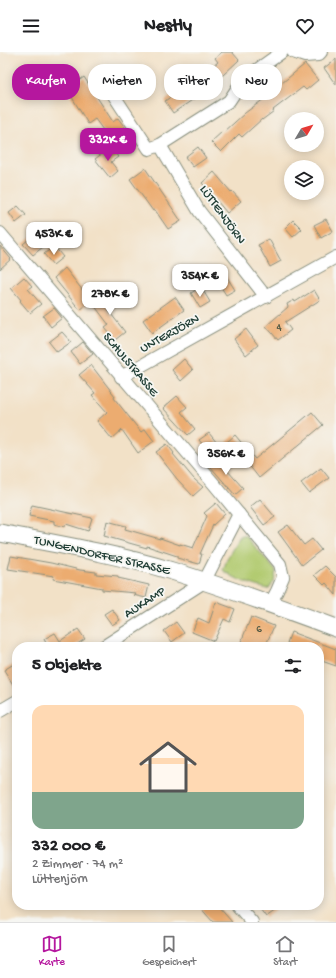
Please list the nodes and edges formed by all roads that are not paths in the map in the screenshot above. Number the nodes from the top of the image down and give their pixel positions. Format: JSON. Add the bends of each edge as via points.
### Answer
{"nodes":[{"id":1,"x":282,"y":52,"type":"edge"},
{"id":2,"x":293,"y":52,"type":"edge"},
{"id":3,"x":321,"y":52,"type":"edge"},
{"id":4,"x":117,"y":100,"type":"edge"},
{"id":5,"x":160,"y":145,"type":"junction"},
{"id":6,"x":0,"y":233,"type":"edge"},
{"id":7,"x":336,"y":257,"type":"edge"},
{"id":8,"x":266,"y":297,"type":"junction"},
{"id":9,"x":122,"y":377,"type":"junction"},
{"id":10,"x":239,"y":514,"type":"junction"},
{"id":11,"x":0,"y":533,"type":"edge"},
{"id":12,"x":204,"y":582,"type":"junction"},
{"id":13,"x":270,"y":604,"type":"junction"},
{"id":14,"x":336,"y":628,"type":"edge"},
{"id":15,"x":111,"y":642,"type":"edge"},
{"id":16,"x":12,"y":704,"type":"edge"},
{"id":17,"x":0,"y":711,"type":"edge"},
{"id":18,"x":241,"y":910,"type":"edge"},
{"id":19,"x":252,"y":922,"type":"edge"}],
"edges":[{"from":1,"to":5,"type":"street","via":[[243,80],[229,101]]},
{"from":2,"to":3,"type":"street","via":[[305,56],[318,55]]},
{"from":4,"to":5,"type":"street","via":[[149,149]]},
{"from":5,"to":8,"type":"street","name":"LÜTTENJÖRN","via":[[199,211]]},
{"from":6,"to":9,"type":"street","name":"SCHULSTRASSE"},
{"from":7,"to":8,"type":"street","name":"UNTERJÖRN"},
{"from":8,"to":9,"type":"street","name":"UNTERJÖRN"},
{"from":9,"to":10,"type":"street","name":"SCHULSTRASSE"},
{"from":10,"to":12,"type":"street"},
{"from":10,"to":13,"type":"street","name":"SCHULSTRASSE","via":[[280,564],[283,577]]},
{"from":11,"to":12,"type":"main road","name":"TUNGENDORFER STRASSE","via":[[130,560]]},
{"from":12,"to":13,"type":"main road","name":"TUNGENDORFER STRASSE"},
{"from":12,"to":15,"type":"street","name":"AUKAMP"},
{"from":13,"to":14,"type":"main road","name":"TUNGENDORFER STRASSE"},
{"from":16,"to":17,"type":"street"},
{"from":18,"to":19,"type":"street"}]}
